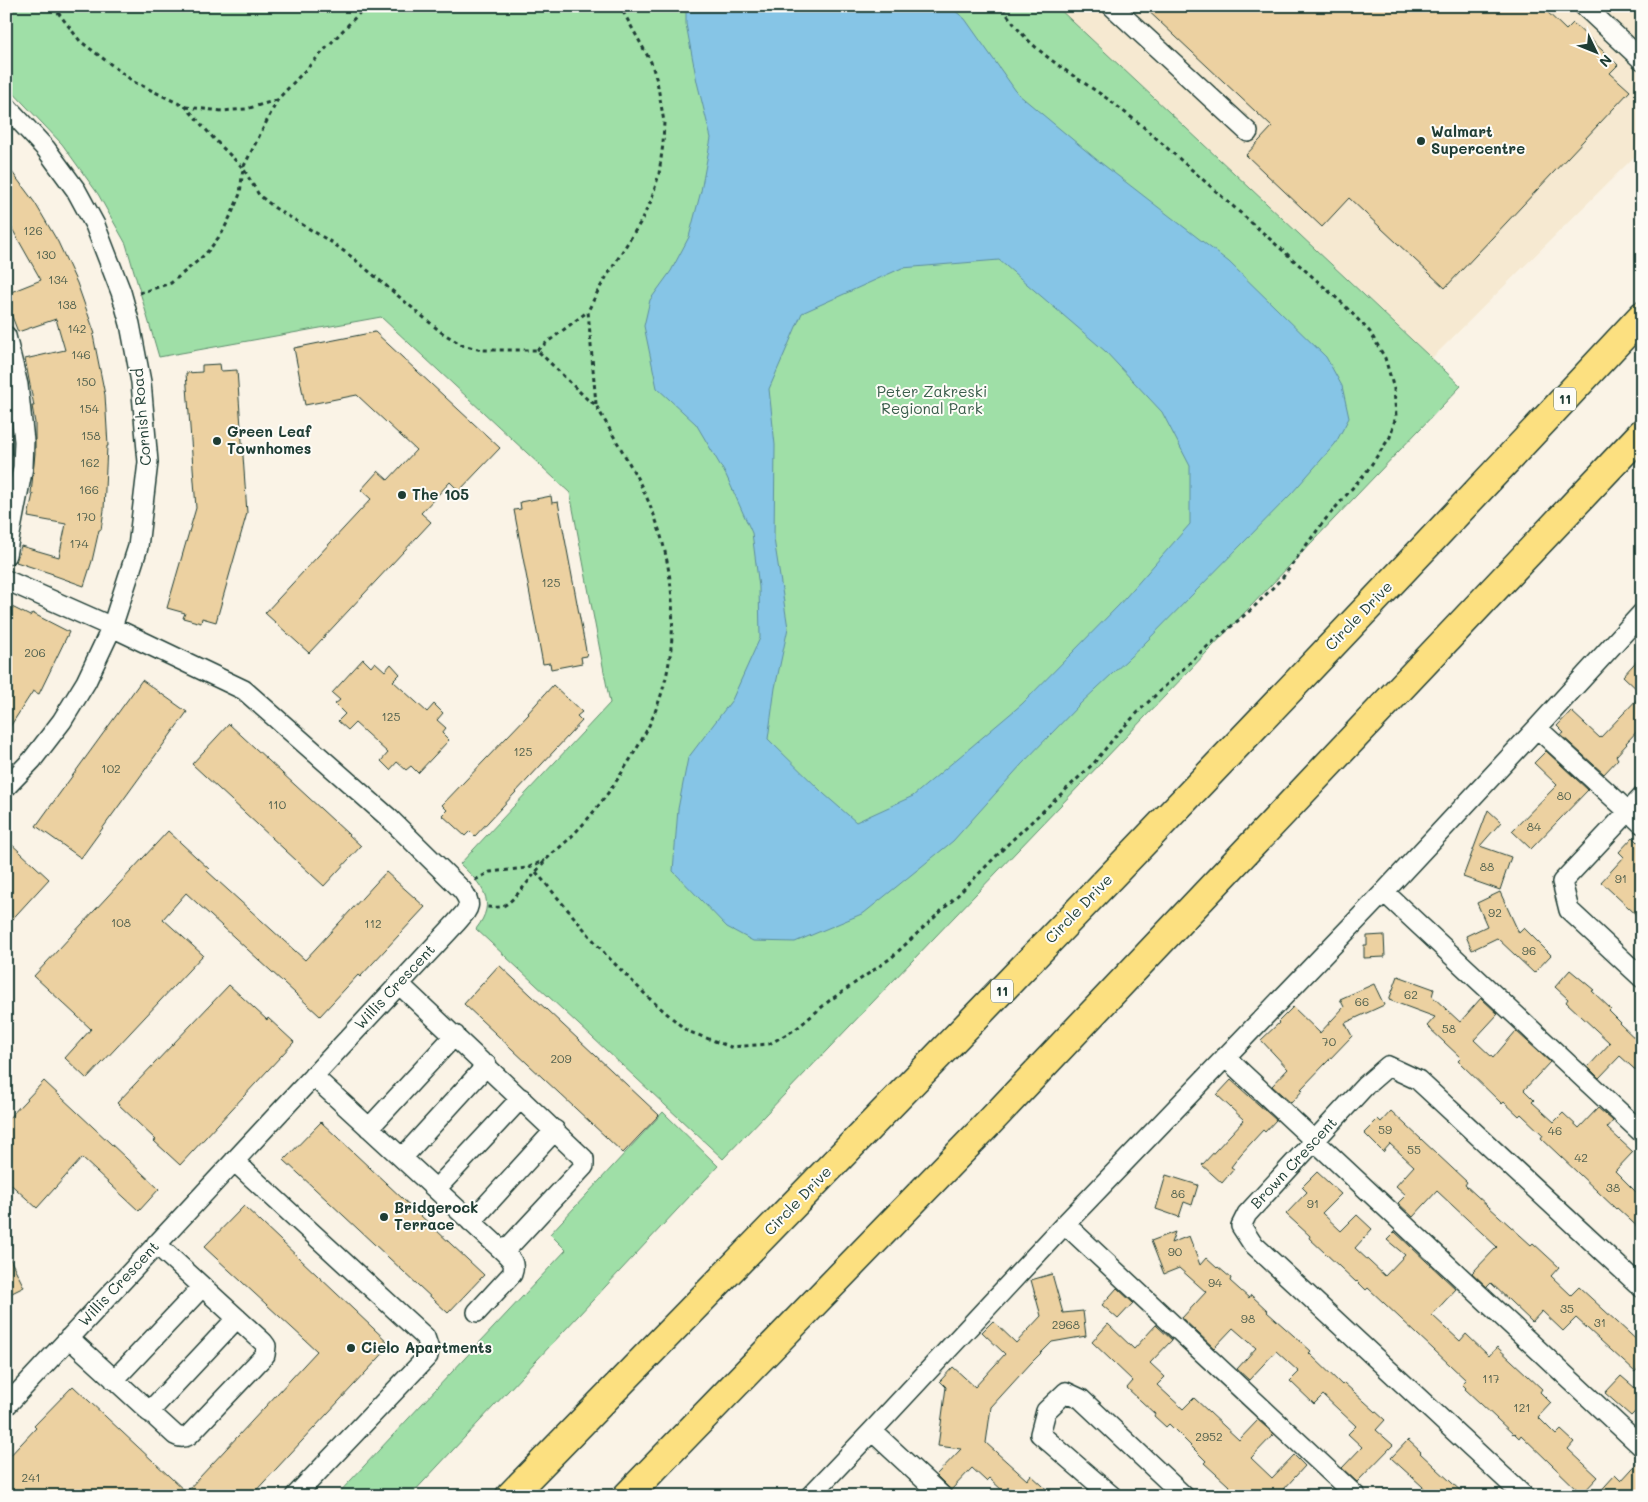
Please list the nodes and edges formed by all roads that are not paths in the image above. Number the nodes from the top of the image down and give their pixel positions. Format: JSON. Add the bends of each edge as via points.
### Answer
{"nodes":[{"id":1,"x":1112,"y":6,"type":"edge"},
{"id":2,"x":1584,"y":6,"type":"edge"},
{"id":3,"x":1642,"y":60,"type":"edge"},
{"id":4,"x":6,"y":106,"type":"edge"},
{"id":5,"x":1248,"y":132,"type":"dead end"},
{"id":6,"x":1642,"y":299,"type":"edge"},
{"id":7,"x":1642,"y":316,"type":"edge"},
{"id":8,"x":6,"y":336,"type":"edge"},
{"id":9,"x":1642,"y":433,"type":"edge"},
{"id":10,"x":1488,"y":481,"type":"junction"},
{"id":11,"x":6,"y":554,"type":"edge"},
{"id":12,"x":6,"y":580,"type":"edge"},
{"id":13,"x":1642,"y":613,"type":"edge"},
{"id":14,"x":112,"y":627,"type":"junction"},
{"id":15,"x":1537,"y":728,"type":"junction"},
{"id":16,"x":6,"y":787,"type":"edge"},
{"id":17,"x":1642,"y":797,"type":"edge"},
{"id":18,"x":1635,"y":818,"type":"edge"},
{"id":19,"x":1384,"y":892,"type":"junction"},
{"id":20,"x":1642,"y":978,"type":"edge"},
{"id":21,"x":399,"y":984,"type":"junction"},
{"id":22,"x":454,"y":1035,"type":"junction"},
{"id":23,"x":1225,"y":1058,"type":"junction"},
{"id":24,"x":487,"y":1066,"type":"junction"},
{"id":25,"x":313,"y":1076,"type":"junction"},
{"id":26,"x":521,"y":1098,"type":"junction"},
{"id":27,"x":369,"y":1128,"type":"junction"},
{"id":28,"x":555,"y":1130,"type":"junction"},
{"id":29,"x":1642,"y":1133,"type":"edge"},
{"id":30,"x":1314,"y":1142,"type":"junction"},
{"id":31,"x":402,"y":1158,"type":"junction"},
{"id":32,"x":234,"y":1161,"type":"junction"},
{"id":33,"x":436,"y":1189,"type":"junction"},
{"id":34,"x":471,"y":1222,"type":"junction"},
{"id":35,"x":1065,"y":1224,"type":"junction"},
{"id":36,"x":156,"y":1244,"type":"junction"},
{"id":37,"x":504,"y":1252,"type":"junction"},
{"id":38,"x":202,"y":1286,"type":"junction"},
{"id":39,"x":1642,"y":1288,"type":"edge"},
{"id":40,"x":477,"y":1312,"type":"dead end"},
{"id":41,"x":237,"y":1318,"type":"junction"},
{"id":42,"x":69,"y":1338,"type":"junction"},
{"id":43,"x":114,"y":1380,"type":"junction"},
{"id":44,"x":6,"y":1406,"type":"edge"},
{"id":45,"x":149,"y":1412,"type":"junction"},
{"id":46,"x":872,"y":1431,"type":"junction"},
{"id":47,"x":1642,"y":1447,"type":"edge"},
{"id":48,"x":295,"y":1496,"type":"edge"},
{"id":49,"x":510,"y":1496,"type":"edge"},
{"id":50,"x":627,"y":1496,"type":"edge"},
{"id":51,"x":810,"y":1496,"type":"edge"},
{"id":52,"x":942,"y":1496,"type":"edge"},
{"id":53,"x":1112,"y":1496,"type":"edge"},
{"id":54,"x":1184,"y":1496,"type":"edge"},
{"id":55,"x":1356,"y":1496,"type":"edge"},
{"id":56,"x":1524,"y":1496,"type":"edge"}],
"edges":[{"from":1,"to":5,"type":"street"},
{"from":2,"to":3,"type":"street"},
{"from":4,"to":14,"type":"street","name":"Cornish Road","via":[[46,149],[76,190],[95,225],[130,324],[141,382],[148,462],[138,548]]},
{"from":6,"to":10,"type":"highway"},
{"from":7,"to":10,"type":"highway","name":"Circle Drive","number":"11"},
{"from":8,"to":11,"type":"street","via":[[18,385],[24,441],[23,466]]},
{"from":9,"to":50,"type":"highway","via":[[985,1127]]},
{"from":10,"to":49,"type":"highway","name":"Circle Drive","number":"11","via":[[944,1051]]},
{"from":12,"to":14,"type":"street"},
{"from":13,"to":15,"type":"street"},
{"from":14,"to":16,"type":"street","name":"Cornish Road","via":[[86,682],[62,721]]},
{"from":14,"to":21,"type":"street","name":"Willis Crescent","via":[[244,690],[389,818],[462,890],[469,900],[469,908]]},
{"from":15,"to":18,"type":"street"},
{"from":15,"to":19,"type":"street"},
{"from":17,"to":18,"type":"street"},
{"from":18,"to":20,"type":"street","via":[[1562,882],[1569,910]]},
{"from":19,"to":23,"type":"street"},
{"from":19,"to":29,"type":"street"},
{"from":21,"to":22,"type":"street"},
{"from":21,"to":25,"type":"street","name":"Willis Crescent"},
{"from":22,"to":24,"type":"street"},
{"from":22,"to":27,"type":"street"},
{"from":23,"to":30,"type":"street"},
{"from":23,"to":35,"type":"street"},
{"from":24,"to":26,"type":"street"},
{"from":24,"to":31,"type":"street"},
{"from":25,"to":27,"type":"street"},
{"from":25,"to":32,"type":"street","name":"Willis Crescent"},
{"from":26,"to":28,"type":"street"},
{"from":26,"to":33,"type":"street"},
{"from":27,"to":31,"type":"street"},
{"from":28,"to":34,"type":"street"},
{"from":28,"to":37,"type":"street","via":[[583,1156],[584,1166]]},
{"from":30,"to":39,"type":"street","name":"Brown Crescent","via":[[1365,1086],[1388,1066],[1418,1080]]},
{"from":30,"to":47,"type":"street"},
{"from":30,"to":56,"type":"street","name":"Brown Crescent","via":[[1260,1199],[1241,1226],[1252,1242]]},
{"from":31,"to":33,"type":"street"},
{"from":32,"to":36,"type":"street","name":"Willis Crescent"},
{"from":32,"to":48,"type":"street","via":[[424,1338],[429,1349],[428,1356]]},
{"from":33,"to":34,"type":"street"},
{"from":34,"to":37,"type":"street"},
{"from":35,"to":46,"type":"street"},
{"from":35,"to":55,"type":"street"},
{"from":36,"to":38,"type":"street"},
{"from":36,"to":42,"type":"street","name":"Willis Crescent"},
{"from":37,"to":40,"type":"street","via":[[514,1262],[512,1274]]},
{"from":38,"to":41,"type":"street"},
{"from":38,"to":43,"type":"street"},
{"from":41,"to":45,"type":"street"},
{"from":41,"to":45,"type":"street","via":[[263,1342],[265,1355],[188,1436],[175,1435]]},
{"from":42,"to":43,"type":"street"},
{"from":42,"to":44,"type":"street","name":"Willis Crescent"},
{"from":43,"to":45,"type":"street"},
{"from":46,"to":51,"type":"street"},
{"from":46,"to":52,"type":"street"},
{"from":53,"to":54,"type":"street","via":[[1040,1434],[1046,1411],[1066,1392],[1081,1399]]}]}
